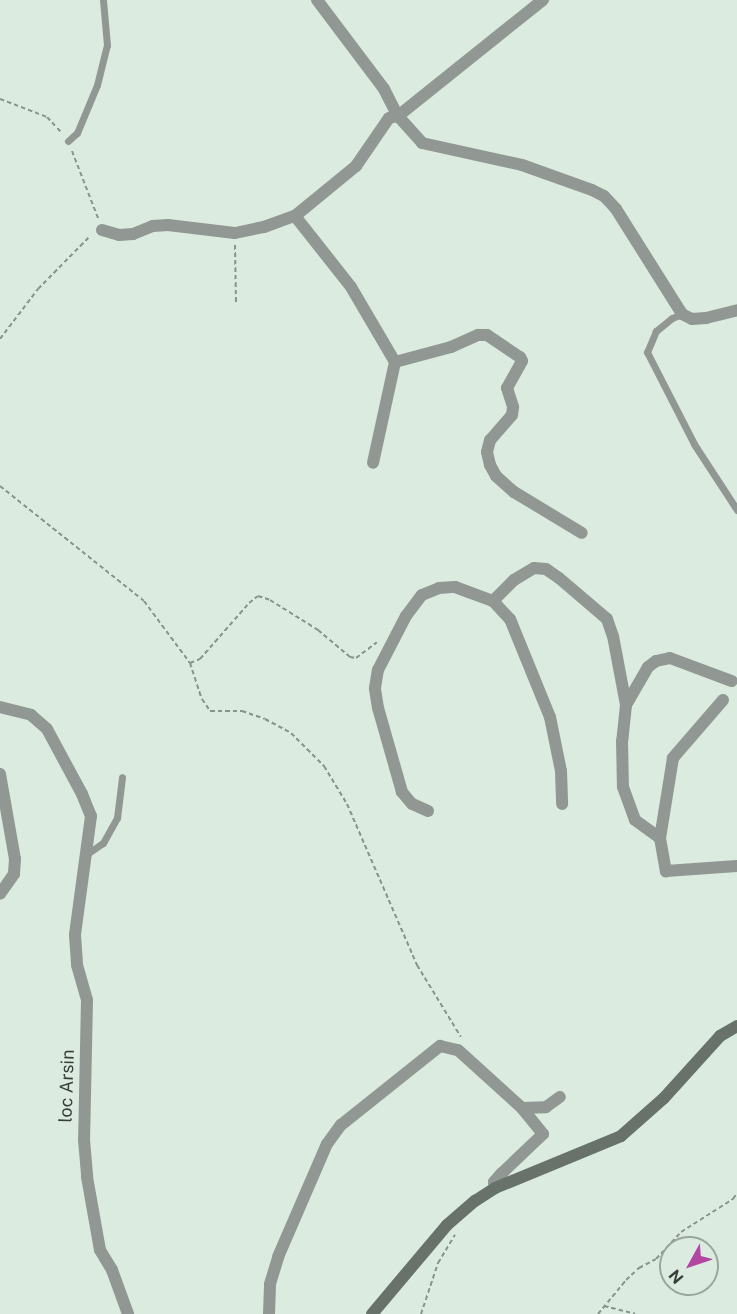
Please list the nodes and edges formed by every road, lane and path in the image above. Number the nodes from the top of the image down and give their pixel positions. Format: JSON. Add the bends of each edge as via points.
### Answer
{"nodes":[{"id":1,"x":103,"y":0,"type":"edge"},
{"id":2,"x":317,"y":0,"type":"edge"},
{"id":3,"x":543,"y":0,"type":"edge"},
{"id":4,"x":0,"y":99,"type":"edge"},
{"id":5,"x":398,"y":116,"type":"junction"},
{"id":6,"x":68,"y":141,"type":"junction"},
{"id":7,"x":295,"y":216,"type":"junction"},
{"id":8,"x":102,"y":230,"type":"junction"},
{"id":9,"x":235,"y":233,"type":"junction"},
{"id":10,"x":236,"y":304,"type":"dead end"},
{"id":11,"x":737,"y":310,"type":"edge"},
{"id":12,"x":682,"y":314,"type":"junction"},
{"id":13,"x":0,"y":339,"type":"edge"},
{"id":14,"x":394,"y":362,"type":"junction"},
{"id":15,"x":373,"y":463,"type":"dead end"},
{"id":16,"x":0,"y":486,"type":"edge"},
{"id":17,"x":737,"y":510,"type":"edge"},
{"id":18,"x":582,"y":533,"type":"dead end"},
{"id":19,"x":493,"y":601,"type":"junction"},
{"id":20,"x":392,"y":641,"type":"junction"},
{"id":21,"x":190,"y":663,"type":"junction"},
{"id":22,"x":732,"y":681,"type":"dead end"},
{"id":23,"x":723,"y":700,"type":"dead end"},
{"id":24,"x":626,"y":705,"type":"junction"},
{"id":25,"x":0,"y":707,"type":"edge"},
{"id":26,"x":0,"y":774,"type":"edge"},
{"id":27,"x":122,"y":777,"type":"dead end"},
{"id":28,"x":562,"y":804,"type":"dead end"},
{"id":29,"x":428,"y":811,"type":"dead end"},
{"id":30,"x":660,"y":838,"type":"junction"},
{"id":31,"x":87,"y":854,"type":"junction"},
{"id":32,"x":737,"y":866,"type":"edge"},
{"id":33,"x":0,"y":894,"type":"edge"},
{"id":34,"x":737,"y":1026,"type":"edge"},
{"id":35,"x":462,"y":1039,"type":"dead end"},
{"id":36,"x":561,"y":1097,"type":"dead end"},
{"id":37,"x":522,"y":1108,"type":"junction"},
{"id":38,"x":495,"y":1188,"type":"junction"},
{"id":39,"x":737,"y":1193,"type":"edge"},
{"id":40,"x":447,"y":1225,"type":"junction"},
{"id":41,"x":604,"y":1306,"type":"junction"},
{"id":42,"x":128,"y":1314,"type":"edge"},
{"id":43,"x":269,"y":1314,"type":"edge"},
{"id":44,"x":372,"y":1314,"type":"edge"},
{"id":45,"x":420,"y":1314,"type":"edge"},
{"id":46,"x":598,"y":1314,"type":"edge"},
{"id":47,"x":635,"y":1314,"type":"edge"}],
"edges":[{"from":1,"to":6,"type":"lane","via":[[108,45],[77,133]]},
{"from":2,"to":5,"type":"street","via":[[384,89]]},
{"from":3,"to":5,"type":"street"},
{"from":4,"to":6,"type":"path","via":[[47,117]]},
{"from":5,"to":7,"type":"street","via":[[389,118],[356,166]]},
{"from":5,"to":12,"type":"street","via":[[422,143],[522,165],[604,196],[616,208]]},
{"from":6,"to":8,"type":"path"},
{"from":7,"to":9,"type":"street"},
{"from":7,"to":14,"type":"street","via":[[351,287]]},
{"from":8,"to":9,"type":"street","via":[[134,234],[168,225]]},
{"from":8,"to":13,"type":"path","via":[[64,260]]},
{"from":9,"to":10,"type":"path"},
{"from":11,"to":12,"type":"street","via":[[706,318],[692,319]]},
{"from":12,"to":17,"type":"lane","via":[[656,331],[647,352],[694,444]]},
{"from":14,"to":15,"type":"street"},
{"from":14,"to":18,"type":"street","via":[[478,335],[487,335],[520,357],[522,361],[507,388],[512,415],[490,440],[490,465],[514,492]]},
{"from":16,"to":21,"type":"path","via":[[144,601]]},
{"from":19,"to":20,"type":"street","via":[[455,587],[439,588],[422,595]]},
{"from":19,"to":24,"type":"street","via":[[514,580],[534,568],[546,569],[559,578],[607,619]]},
{"from":19,"to":28,"type":"street","via":[[510,619],[550,717],[561,771]]},
{"from":20,"to":21,"type":"path","via":[[376,643],[356,658],[350,657],[318,630],[258,596],[200,659]]},
{"from":20,"to":29,"type":"street","via":[[378,670],[378,708],[402,792],[412,804]]},
{"from":21,"to":35,"type":"path","via":[[210,711],[242,711],[265,719],[291,733],[324,766],[347,804],[417,964]]},
{"from":22,"to":24,"type":"street","via":[[670,658],[656,661]]},
{"from":23,"to":30,"type":"street","via":[[673,758]]},
{"from":24,"to":30,"type":"street","via":[[621,741],[623,787],[635,820]]},
{"from":25,"to":31,"type":"street","name":"loc Arsin","via":[[31,715],[53,738],[89,807],[91,832]]},
{"from":26,"to":33,"type":"street","via":[[15,859],[14,874]]},
{"from":27,"to":31,"type":"lane","via":[[117,818],[103,843]]},
{"from":30,"to":32,"type":"street","via":[[666,871]]},
{"from":31,"to":42,"type":"street","name":"loc Arsin","via":[[75,935],[77,965],[87,1000],[87,1177],[100,1250]]},
{"from":34,"to":38,"type":"main road","via":[[720,1036],[664,1098],[621,1136]]},
{"from":36,"to":37,"type":"street","via":[[546,1107]]},
{"from":37,"to":38,"type":"street","via":[[543,1134],[501,1174],[494,1182]]},
{"from":37,"to":43,"type":"street","via":[[458,1050],[440,1046],[341,1125],[327,1144],[278,1257],[270,1284]]},
{"from":38,"to":40,"type":"main road"},
{"from":39,"to":41,"type":"path","via":[[681,1232],[656,1259],[626,1280]]},
{"from":40,"to":44,"type":"main road"},
{"from":40,"to":45,"type":"path","via":[[456,1234],[438,1263]]},
{"from":41,"to":46,"type":"path"},
{"from":41,"to":47,"type":"path"}]}
